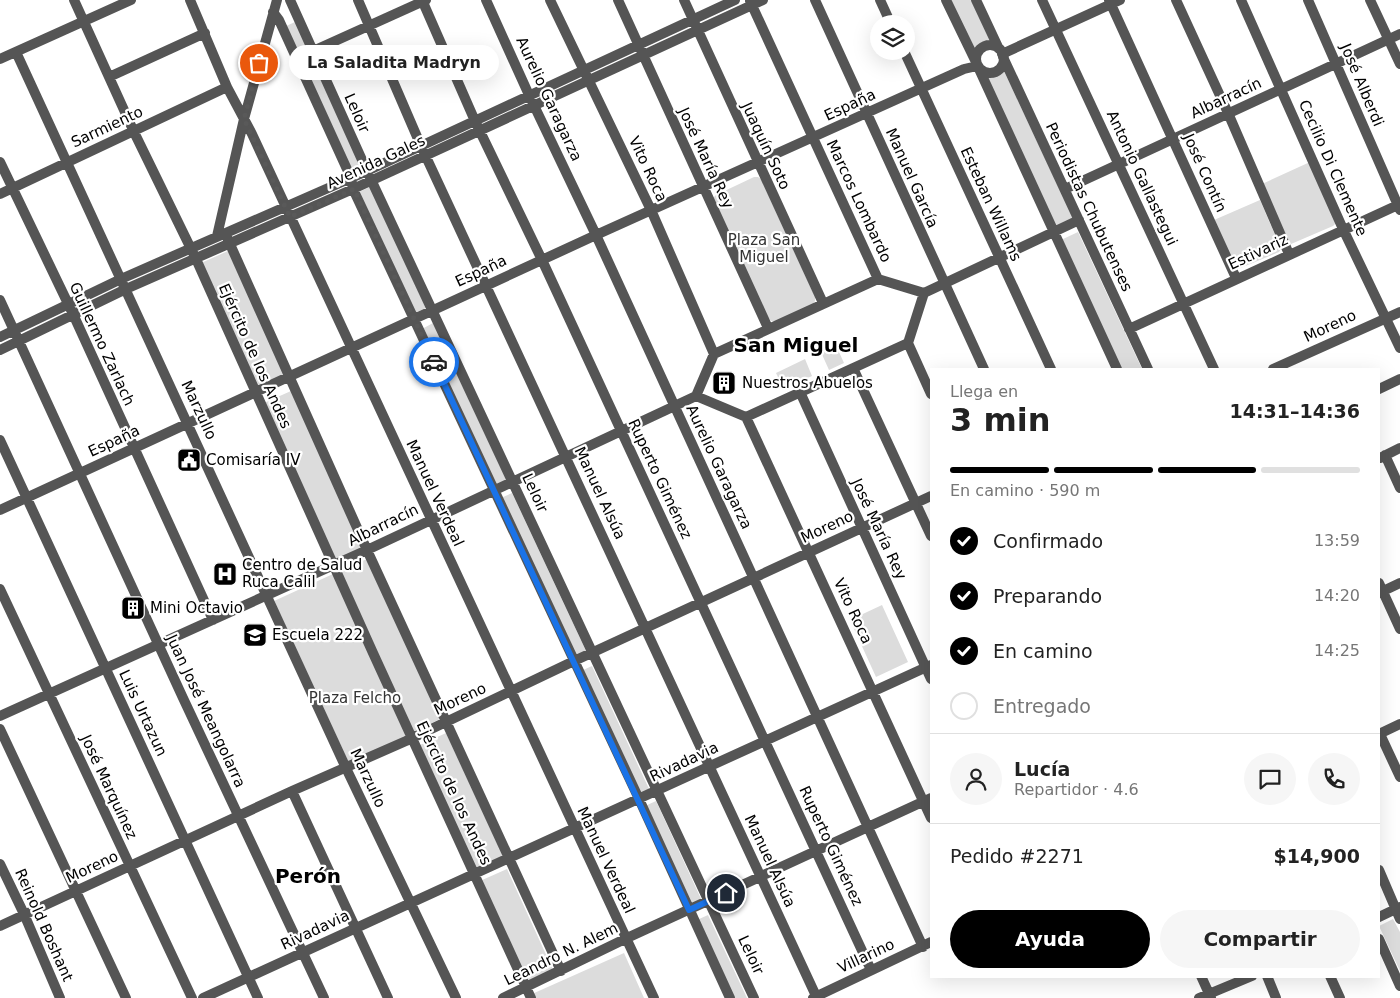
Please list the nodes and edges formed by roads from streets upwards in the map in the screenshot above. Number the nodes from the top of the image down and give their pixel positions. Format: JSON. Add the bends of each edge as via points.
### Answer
{"nodes":[{"id":1,"x":74,"y":0,"type":"edge"},
{"id":2,"x":131,"y":0,"type":"edge"},
{"id":3,"x":190,"y":0,"type":"edge"},
{"id":4,"x":277,"y":0,"type":"edge"},
{"id":5,"x":290,"y":0,"type":"edge"},
{"id":6,"x":358,"y":0,"type":"edge"},
{"id":7,"x":423,"y":0,"type":"edge"},
{"id":8,"x":486,"y":0,"type":"edge"},
{"id":9,"x":550,"y":0,"type":"edge"},
{"id":10,"x":618,"y":0,"type":"edge"},
{"id":11,"x":684,"y":0,"type":"edge"},
{"id":12,"x":734,"y":0,"type":"edge"},
{"id":13,"x":764,"y":0,"type":"edge"},
{"id":14,"x":814,"y":0,"type":"edge"},
{"id":15,"x":880,"y":0,"type":"edge"},
{"id":16,"x":946,"y":0,"type":"edge"},
{"id":17,"x":976,"y":0,"type":"edge"},
{"id":18,"x":1042,"y":0,"type":"edge"},
{"id":19,"x":1176,"y":0,"type":"edge"},
{"id":20,"x":1241,"y":0,"type":"edge"},
{"id":21,"x":1308,"y":0,"type":"edge"},
{"id":22,"x":1370,"y":0,"type":"edge"},
{"id":23,"x":1113,"y":1,"type":"edge"},
{"id":24,"x":751,"y":3,"type":"edge"},
{"id":25,"x":295,"y":11,"type":"junction"},
{"id":26,"x":887,"y":15,"type":"edge"},
{"id":27,"x":276,"y":16,"type":"junction"},
{"id":28,"x":692,"y":19,"type":"junction"},
{"id":29,"x":84,"y":20,"type":"junction"},
{"id":30,"x":369,"y":26,"type":"junction"},
{"id":31,"x":697,"y":30,"type":"junction"},
{"id":32,"x":1056,"y":30,"type":"junction"},
{"id":33,"x":205,"y":33,"type":"junction"},
{"id":34,"x":1400,"y":34,"type":"edge"},
{"id":35,"x":1388,"y":39,"type":"junction"},
{"id":36,"x":638,"y":45,"type":"junction"},
{"id":37,"x":313,"y":51,"type":"junction"},
{"id":38,"x":16,"y":52,"type":"junction"},
{"id":39,"x":1001,"y":54,"type":"junction"},
{"id":40,"x":642,"y":56,"type":"junction"},
{"id":41,"x":0,"y":59,"type":"edge"},
{"id":42,"x":908,"y":60,"type":"edge"},
{"id":43,"x":1337,"y":63,"type":"junction"},
{"id":44,"x":1400,"y":64,"type":"edge"},
{"id":45,"x":978,"y":66,"type":"junction"},
{"id":46,"x":584,"y":70,"type":"junction"},
{"id":47,"x":109,"y":77,"type":"junction"},
{"id":48,"x":589,"y":80,"type":"junction"},
{"id":49,"x":227,"y":87,"type":"junction"},
{"id":50,"x":921,"y":88,"type":"junction"},
{"id":51,"x":1281,"y":88,"type":"junction"},
{"id":52,"x":529,"y":96,"type":"junction"},
{"id":53,"x":535,"y":105,"type":"junction"},
{"id":54,"x":1228,"y":113,"type":"junction"},
{"id":55,"x":867,"y":114,"type":"junction"},
{"id":56,"x":244,"y":119,"type":"junction"},
{"id":57,"x":478,"y":125,"type":"junction"},
{"id":58,"x":134,"y":132,"type":"junction"},
{"id":59,"x":814,"y":138,"type":"junction"},
{"id":60,"x":1173,"y":139,"type":"junction"},
{"id":61,"x":424,"y":150,"type":"junction"},
{"id":62,"x":0,"y":162,"type":"edge"},
{"id":63,"x":66,"y":163,"type":"junction"},
{"id":64,"x":757,"y":163,"type":"junction"},
{"id":65,"x":1119,"y":164,"type":"junction"},
{"id":66,"x":369,"y":176,"type":"junction"},
{"id":67,"x":351,"y":178,"type":"junction"},
{"id":68,"x":704,"y":187,"type":"junction"},
{"id":69,"x":12,"y":188,"type":"junction"},
{"id":70,"x":354,"y":189,"type":"junction"},
{"id":71,"x":1065,"y":189,"type":"junction"},
{"id":72,"x":0,"y":194,"type":"edge"},
{"id":73,"x":286,"y":206,"type":"junction"},
{"id":74,"x":1399,"y":206,"type":"edge"},
{"id":75,"x":651,"y":210,"type":"junction"},
{"id":76,"x":290,"y":217,"type":"junction"},
{"id":77,"x":1079,"y":220,"type":"junction"},
{"id":78,"x":1343,"y":229,"type":"junction"},
{"id":79,"x":1054,"y":232,"type":"junction"},
{"id":80,"x":221,"y":234,"type":"junction"},
{"id":81,"x":596,"y":235,"type":"junction"},
{"id":82,"x":230,"y":244,"type":"junction"},
{"id":83,"x":190,"y":248,"type":"junction"},
{"id":84,"x":1289,"y":254,"type":"junction"},
{"id":85,"x":999,"y":258,"type":"junction"},
{"id":86,"x":196,"y":260,"type":"junction"},
{"id":87,"x":542,"y":260,"type":"junction"},
{"id":88,"x":1236,"y":278,"type":"junction"},
{"id":89,"x":122,"y":279,"type":"junction"},
{"id":90,"x":878,"y":279,"type":"junction"},
{"id":91,"x":944,"y":284,"type":"junction"},
{"id":92,"x":487,"y":285,"type":"junction"},
{"id":93,"x":126,"y":289,"type":"junction"},
{"id":94,"x":924,"y":293,"type":"junction"},
{"id":95,"x":0,"y":300,"type":"edge"},
{"id":96,"x":823,"y":303,"type":"junction"},
{"id":97,"x":1183,"y":303,"type":"junction"},
{"id":98,"x":70,"y":310,"type":"junction"},
{"id":99,"x":432,"y":310,"type":"junction"},
{"id":100,"x":1400,"y":312,"type":"edge"},
{"id":101,"x":1386,"y":317,"type":"junction"},
{"id":102,"x":414,"y":319,"type":"junction"},
{"id":103,"x":768,"y":328,"type":"junction"},
{"id":104,"x":1129,"y":328,"type":"junction"},
{"id":105,"x":14,"y":331,"type":"junction"},
{"id":106,"x":0,"y":337,"type":"edge"},
{"id":107,"x":19,"y":341,"type":"junction"},
{"id":108,"x":908,"y":343,"type":"junction"},
{"id":109,"x":351,"y":348,"type":"junction"},
{"id":110,"x":1400,"y":348,"type":"edge"},
{"id":111,"x":0,"y":350,"type":"edge"},
{"id":112,"x":714,"y":354,"type":"junction"},
{"id":113,"x":853,"y":368,"type":"junction"},
{"id":114,"x":984,"y":368,"type":"edge"},
{"id":115,"x":1050,"y":368,"type":"edge"},
{"id":116,"x":1117,"y":368,"type":"edge"},
{"id":117,"x":1148,"y":368,"type":"edge"},
{"id":118,"x":1214,"y":368,"type":"edge"},
{"id":119,"x":1278,"y":368,"type":"edge"},
{"id":120,"x":290,"y":376,"type":"junction"},
{"id":121,"x":1400,"y":379,"type":"edge"},
{"id":122,"x":1380,"y":389,"type":"edge"},
{"id":123,"x":256,"y":392,"type":"junction"},
{"id":124,"x":800,"y":392,"type":"junction"},
{"id":125,"x":930,"y":392,"type":"edge"},
{"id":126,"x":696,"y":396,"type":"junction"},
{"id":127,"x":674,"y":407,"type":"junction"},
{"id":128,"x":746,"y":417,"type":"junction"},
{"id":129,"x":188,"y":423,"type":"junction"},
{"id":130,"x":622,"y":431,"type":"junction"},
{"id":131,"x":0,"y":440,"type":"edge"},
{"id":132,"x":1400,"y":448,"type":"edge"},
{"id":133,"x":133,"y":449,"type":"junction"},
{"id":134,"x":567,"y":457,"type":"junction"},
{"id":135,"x":1382,"y":457,"type":"edge"},
{"id":136,"x":80,"y":473,"type":"junction"},
{"id":137,"x":513,"y":482,"type":"junction"},
{"id":138,"x":1400,"y":488,"type":"edge"},
{"id":139,"x":494,"y":490,"type":"junction"},
{"id":140,"x":930,"y":496,"type":"edge"},
{"id":141,"x":27,"y":498,"type":"junction"},
{"id":142,"x":916,"y":503,"type":"junction"},
{"id":143,"x":0,"y":510,"type":"edge"},
{"id":144,"x":431,"y":519,"type":"junction"},
{"id":145,"x":862,"y":528,"type":"junction"},
{"id":146,"x":930,"y":534,"type":"edge"},
{"id":147,"x":367,"y":550,"type":"junction"},
{"id":148,"x":809,"y":552,"type":"junction"},
{"id":149,"x":333,"y":565,"type":"junction"},
{"id":150,"x":754,"y":578,"type":"junction"},
{"id":151,"x":1400,"y":583,"type":"edge"},
{"id":152,"x":0,"y":589,"type":"edge"},
{"id":153,"x":1380,"y":589,"type":"edge"},
{"id":154,"x":268,"y":595,"type":"junction"},
{"id":155,"x":701,"y":602,"type":"junction"},
{"id":156,"x":213,"y":620,"type":"junction"},
{"id":157,"x":646,"y":628,"type":"junction"},
{"id":158,"x":1400,"y":629,"type":"edge"},
{"id":159,"x":159,"y":645,"type":"junction"},
{"id":160,"x":593,"y":652,"type":"junction"},
{"id":161,"x":574,"y":661,"type":"junction"},
{"id":162,"x":929,"y":666,"type":"edge"},
{"id":163,"x":106,"y":668,"type":"junction"},
{"id":164,"x":510,"y":692,"type":"junction"},
{"id":165,"x":873,"y":692,"type":"junction"},
{"id":166,"x":48,"y":694,"type":"junction"},
{"id":167,"x":0,"y":716,"type":"edge"},
{"id":168,"x":818,"y":717,"type":"junction"},
{"id":169,"x":447,"y":722,"type":"junction"},
{"id":170,"x":1400,"y":724,"type":"edge"},
{"id":171,"x":0,"y":729,"type":"edge"},
{"id":172,"x":1380,"y":734,"type":"edge"},
{"id":173,"x":1380,"y":736,"type":"edge"},
{"id":174,"x":412,"y":738,"type":"junction"},
{"id":175,"x":765,"y":741,"type":"junction"},
{"id":176,"x":710,"y":766,"type":"junction"},
{"id":177,"x":346,"y":768,"type":"junction"},
{"id":178,"x":1400,"y":777,"type":"edge"},
{"id":179,"x":658,"y":790,"type":"junction"},
{"id":180,"x":292,"y":791,"type":"junction"},
{"id":181,"x":639,"y":799,"type":"junction"},
{"id":182,"x":928,"y":800,"type":"edge"},
{"id":183,"x":238,"y":816,"type":"junction"},
{"id":184,"x":868,"y":827,"type":"junction"},
{"id":185,"x":574,"y":829,"type":"junction"},
{"id":186,"x":186,"y":840,"type":"junction"},
{"id":187,"x":816,"y":851,"type":"junction"},
{"id":188,"x":510,"y":858,"type":"junction"},
{"id":189,"x":0,"y":864,"type":"edge"},
{"id":190,"x":130,"y":866,"type":"junction"},
{"id":191,"x":1380,"y":872,"type":"edge"},
{"id":192,"x":474,"y":874,"type":"junction"},
{"id":193,"x":761,"y":876,"type":"junction"},
{"id":194,"x":76,"y":891,"type":"junction"},
{"id":195,"x":709,"y":901,"type":"junction"},
{"id":196,"x":411,"y":903,"type":"junction"},
{"id":197,"x":689,"y":910,"type":"junction"},
{"id":198,"x":1399,"y":912,"type":"edge"},
{"id":199,"x":24,"y":914,"type":"junction"},
{"id":200,"x":1380,"y":917,"type":"edge"},
{"id":201,"x":0,"y":926,"type":"edge"},
{"id":202,"x":356,"y":928,"type":"junction"},
{"id":203,"x":626,"y":938,"type":"junction"},
{"id":204,"x":1380,"y":941,"type":"edge"},
{"id":205,"x":927,"y":944,"type":"edge"},
{"id":206,"x":303,"y":953,"type":"junction"},
{"id":207,"x":871,"y":970,"type":"junction"},
{"id":208,"x":561,"y":971,"type":"junction"},
{"id":209,"x":249,"y":977,"type":"junction"},
{"id":210,"x":1201,"y":978,"type":"edge"},
{"id":211,"x":1248,"y":978,"type":"edge"},
{"id":212,"x":1268,"y":978,"type":"edge"},
{"id":213,"x":1331,"y":978,"type":"edge"},
{"id":214,"x":1400,"y":986,"type":"edge"},
{"id":215,"x":526,"y":987,"type":"junction"},
{"id":216,"x":816,"y":997,"type":"edge"},
{"id":217,"x":1206,"y":997,"type":"edge"},
{"id":218,"x":60,"y":998,"type":"edge"},
{"id":219,"x":126,"y":998,"type":"edge"},
{"id":220,"x":192,"y":998,"type":"edge"},
{"id":221,"x":203,"y":998,"type":"edge"},
{"id":222,"x":258,"y":998,"type":"edge"},
{"id":223,"x":324,"y":998,"type":"edge"},
{"id":224,"x":388,"y":998,"type":"edge"},
{"id":225,"x":456,"y":998,"type":"edge"},
{"id":226,"x":503,"y":998,"type":"edge"},
{"id":227,"x":531,"y":998,"type":"edge"},
{"id":228,"x":654,"y":998,"type":"edge"},
{"id":229,"x":730,"y":998,"type":"edge"},
{"id":230,"x":754,"y":998,"type":"edge"},
{"id":231,"x":1276,"y":998,"type":"edge"},
{"id":232,"x":1340,"y":998,"type":"edge"}],
"edges":[{"from":1,"to":29,"type":"street","name":"Ejército de los Andes"},
{"from":2,"to":29,"type":"street"},
{"from":3,"to":33,"type":"street","name":"Manuel Verdeal"},
{"from":4,"to":27,"type":"street"},
{"from":5,"to":25,"type":"street","name":"Leloir"},
{"from":6,"to":30,"type":"street","name":"Manuel Alsúa"},
{"from":7,"to":30,"type":"street"},
{"from":7,"to":57,"type":"street","name":"Ruperto Giménez"},
{"from":8,"to":52,"type":"street","name":"Aurelio Garagarza"},
{"from":9,"to":46,"type":"street","name":"Vito Roca"},
{"from":10,"to":36,"type":"street","name":"José María Rey"},
{"from":11,"to":28,"type":"street","name":"Juaquín Soto"},
{"from":12,"to":28,"type":"street","name":"Avenida Gales"},
{"from":13,"to":24,"type":"street","name":"Avenida Gales"},
{"from":14,"to":55,"type":"street","name":"Manuel García"},
{"from":15,"to":26,"type":"street"},
{"from":16,"to":45,"type":"street"},
{"from":17,"to":39,"type":"street","name":"Periodistas Chubutenses"},
{"from":18,"to":32,"type":"street","name":"Antonio Gallastegui"},
{"from":19,"to":54,"type":"street"},
{"from":20,"to":51,"type":"street","name":"Cecilio Di Clemente"},
{"from":21,"to":43,"type":"street","name":"José Alberdi"},
{"from":22,"to":35,"type":"street"},
{"from":23,"to":32,"type":"street"},
{"from":23,"to":60,"type":"street","name":"José Contín"},
{"from":24,"to":31,"type":"street","name":"Avenida Gales"},
{"from":24,"to":59,"type":"street","name":"Marcos Lombardo"},
{"from":25,"to":27,"type":"street"},
{"from":25,"to":37,"type":"street","name":"Leloir"},
{"from":27,"to":56,"type":"street"},
{"from":27,"to":67,"type":"street"},
{"from":28,"to":31,"type":"street","name":"Juaquín Soto"},
{"from":28,"to":36,"type":"street","name":"Avenida Gales"},
{"from":29,"to":38,"type":"street"},
{"from":29,"to":47,"type":"street","name":"Ejército de los Andes"},
{"from":30,"to":37,"type":"street"},
{"from":30,"to":61,"type":"street","name":"Manuel Alsúa"},
{"from":31,"to":40,"type":"street","name":"Avenida Gales"},
{"from":31,"to":64,"type":"street","name":"Juaquín Soto"},
{"from":32,"to":39,"type":"street"},
{"from":32,"to":65,"type":"street","name":"Antonio Gallastegui"},
{"from":33,"to":47,"type":"street"},
{"from":33,"to":49,"type":"street","name":"Manuel Verdeal"},
{"from":34,"to":35,"type":"street","name":"Albarracín"},
{"from":35,"to":43,"type":"street","name":"Albarracín"},
{"from":35,"to":44,"type":"street"},
{"from":36,"to":40,"type":"street","name":"José María Rey"},
{"from":36,"to":46,"type":"street","name":"Avenida Gales"},
{"from":37,"to":66,"type":"street","name":"Leloir"},
{"from":38,"to":41,"type":"street"},
{"from":38,"to":63,"type":"street","name":"Marzullo"},
{"from":39,"to":45,"type":"street","via":[[1002,66],[995,72],[987,73]]},
{"from":39,"to":45,"type":"street","via":[[990,46],[982,48],[976,56]]},
{"from":39,"to":71,"type":"street","name":"Periodistas Chubutenses"},
{"from":40,"to":48,"type":"street","name":"Avenida Gales"},
{"from":40,"to":68,"type":"street","name":"José María Rey"},
{"from":42,"to":50,"type":"street","name":"Esteban Willams"},
{"from":43,"to":51,"type":"street","name":"Albarracín"},
{"from":43,"to":74,"type":"street","name":"José Alberdi"},
{"from":45,"to":50,"type":"street","name":"España"},
{"from":45,"to":79,"type":"street"},
{"from":46,"to":48,"type":"street","name":"Vito Roca"},
{"from":46,"to":52,"type":"street","name":"Avenida Gales"},
{"from":47,"to":58,"type":"street","name":"Ejército de los Andes"},
{"from":48,"to":53,"type":"street","name":"Avenida Gales"},
{"from":48,"to":75,"type":"street","name":"Vito Roca"},
{"from":49,"to":56,"type":"street","name":"Manuel Verdeal"},
{"from":49,"to":58,"type":"street","name":"Sarmiento"},
{"from":50,"to":55,"type":"street","name":"España"},
{"from":50,"to":85,"type":"street","name":"Esteban Willams"},
{"from":51,"to":54,"type":"street","name":"Albarracín"},
{"from":51,"to":78,"type":"street","name":"Cecilio Di Clemente"},
{"from":52,"to":53,"type":"street","name":"Aurelio Garagarza"},
{"from":52,"to":57,"type":"street","name":"Avenida Gales"},
{"from":53,"to":57,"type":"street","name":"Avenida Gales"},
{"from":53,"to":81,"type":"street","name":"Aurelio Garagarza"},
{"from":54,"to":60,"type":"street","name":"Albarracín"},
{"from":54,"to":84,"type":"street"},
{"from":55,"to":59,"type":"street","name":"España"},
{"from":55,"to":91,"type":"street","name":"Manuel García"},
{"from":56,"to":73,"type":"street","name":"Manuel Verdeal"},
{"from":56,"to":80,"type":"street"},
{"from":57,"to":61,"type":"street","name":"Avenida Gales"},
{"from":57,"to":87,"type":"street","name":"Ruperto Giménez"},
{"from":58,"to":63,"type":"street","name":"Sarmiento"},
{"from":58,"to":83,"type":"street","name":"Ejército de los Andes"},
{"from":59,"to":64,"type":"street","name":"España"},
{"from":59,"to":90,"type":"street","name":"Marcos Lombardo"},
{"from":60,"to":65,"type":"street","name":"Albarracín"},
{"from":60,"to":88,"type":"street","name":"José Contín"},
{"from":61,"to":66,"type":"street","name":"Avenida Gales"},
{"from":61,"to":92,"type":"street","name":"Manuel Alsúa"},
{"from":62,"to":69,"type":"street","name":"Guillermo Zarlach"},
{"from":63,"to":69,"type":"street","name":"Sarmiento"},
{"from":63,"to":89,"type":"street","name":"Marzullo"},
{"from":64,"to":68,"type":"street","name":"España"},
{"from":64,"to":96,"type":"street","name":"Juaquín Soto"},
{"from":65,"to":71,"type":"street","name":"Albarracín"},
{"from":65,"to":97,"type":"street","name":"Antonio Gallastegui"},
{"from":66,"to":67,"type":"street","name":"Avenida Gales"},
{"from":66,"to":70,"type":"street","name":"Avenida Gales"},
{"from":66,"to":99,"type":"street","name":"Leloir"},
{"from":67,"to":70,"type":"street"},
{"from":67,"to":73,"type":"street","name":"Avenida Gales"},
{"from":68,"to":75,"type":"street","name":"España"},
{"from":68,"to":103,"type":"street","name":"José María Rey"},
{"from":69,"to":72,"type":"street","name":"Sarmiento"},
{"from":69,"to":98,"type":"street","name":"Guillermo Zarlach"},
{"from":70,"to":76,"type":"street","name":"Avenida Gales"},
{"from":70,"to":102,"type":"street"},
{"from":71,"to":77,"type":"street","name":"Periodistas Chubutenses"},
{"from":73,"to":76,"type":"street","name":"Manuel Verdeal"},
{"from":73,"to":80,"type":"street","name":"Avenida Gales"},
{"from":74,"to":78,"type":"street","name":"Estivariz"},
{"from":75,"to":81,"type":"street","name":"España"},
{"from":75,"to":112,"type":"street","name":"Vito Roca"},
{"from":76,"to":82,"type":"street","name":"Avenida Gales"},
{"from":76,"to":109,"type":"street","name":"Manuel Verdeal"},
{"from":77,"to":79,"type":"street"},
{"from":77,"to":104,"type":"street","name":"Periodistas Chubutenses"},
{"from":78,"to":84,"type":"street","name":"Estivariz"},
{"from":78,"to":101,"type":"street","name":"Cecilio Di Clemente"},
{"from":79,"to":85,"type":"street"},
{"from":79,"to":116,"type":"street"},
{"from":80,"to":82,"type":"street","name":"Ejército de los Andes"},
{"from":80,"to":83,"type":"street","name":"Avenida Gales"},
{"from":81,"to":87,"type":"street","name":"España"},
{"from":81,"to":127,"type":"street","name":"Aurelio Garagarza"},
{"from":82,"to":86,"type":"street","name":"Avenida Gales"},
{"from":82,"to":120,"type":"street","name":"Ejército de los Andes"},
{"from":83,"to":86,"type":"street","name":"Ejército de los Andes"},
{"from":83,"to":89,"type":"street","name":"Avenida Gales"},
{"from":84,"to":88,"type":"street","name":"Estivariz"},
{"from":85,"to":91,"type":"street"},
{"from":85,"to":115,"type":"street","name":"Esteban Willams"},
{"from":86,"to":93,"type":"street","name":"Avenida Gales"},
{"from":86,"to":123,"type":"street","name":"Ejército de los Andes"},
{"from":87,"to":92,"type":"street","name":"España"},
{"from":87,"to":130,"type":"street","name":"Ruperto Giménez"},
{"from":88,"to":97,"type":"street","name":"Estivariz"},
{"from":89,"to":93,"type":"street","name":"Marzullo"},
{"from":89,"to":98,"type":"street","name":"Avenida Gales"},
{"from":90,"to":94,"type":"street"},
{"from":90,"to":96,"type":"street"},
{"from":91,"to":94,"type":"street"},
{"from":91,"to":114,"type":"street","name":"Manuel García"},
{"from":92,"to":99,"type":"street","name":"España"},
{"from":92,"to":134,"type":"street","name":"Manuel Alsúa"},
{"from":93,"to":98,"type":"street","name":"Avenida Gales"},
{"from":93,"to":129,"type":"street","name":"Marzullo"},
{"from":94,"to":108,"type":"street"},
{"from":95,"to":105,"type":"street","name":"Juan José Meangolarra"},
{"from":96,"to":103,"type":"street"},
{"from":97,"to":104,"type":"street","name":"Estivariz"},
{"from":97,"to":118,"type":"street","name":"Antonio Gallastegui"},
{"from":98,"to":105,"type":"street","name":"Avenida Gales"},
{"from":98,"to":107,"type":"street","name":"Avenida Gales"},
{"from":98,"to":133,"type":"street","name":"Guillermo Zarlach"},
{"from":99,"to":102,"type":"street","name":"España"},
{"from":99,"to":137,"type":"street","name":"Leloir"},
{"from":100,"to":101,"type":"street","name":"Moreno"},
{"from":101,"to":110,"type":"street","name":"Cecilio Di Clemente"},
{"from":101,"to":119,"type":"street","name":"Moreno"},
{"from":102,"to":109,"type":"street","name":"España"},
{"from":102,"to":139,"type":"street"},
{"from":103,"to":112,"type":"street"},
{"from":104,"to":117,"type":"street","name":"Periodistas Chubutenses"},
{"from":105,"to":106,"type":"street","name":"Avenida Gales"},
{"from":105,"to":107,"type":"street","name":"Juan José Meangolarra"},
{"from":107,"to":111,"type":"street","name":"Avenida Gales"},
{"from":107,"to":136,"type":"street","name":"Juan José Meangolarra"},
{"from":108,"to":113,"type":"street"},
{"from":108,"to":125,"type":"street"},
{"from":109,"to":120,"type":"street","name":"España"},
{"from":109,"to":144,"type":"street","name":"Manuel Verdeal"},
{"from":112,"to":126,"type":"street"},
{"from":113,"to":124,"type":"street"},
{"from":113,"to":142,"type":"street"},
{"from":120,"to":123,"type":"street","name":"España"},
{"from":120,"to":147,"type":"street","name":"Ejército de los Andes"},
{"from":121,"to":122,"type":"street"},
{"from":123,"to":129,"type":"street","name":"España"},
{"from":123,"to":149,"type":"street","name":"Ejército de los Andes"},
{"from":124,"to":128,"type":"street"},
{"from":124,"to":145,"type":"street","name":"José María Rey"},
{"from":126,"to":127,"type":"street","name":"Albarracín"},
{"from":126,"to":128,"type":"street"},
{"from":127,"to":130,"type":"street","name":"Albarracín"},
{"from":127,"to":150,"type":"street","name":"Aurelio Garagarza"},
{"from":128,"to":148,"type":"street","name":"Vito Roca"},
{"from":129,"to":133,"type":"street","name":"España"},
{"from":129,"to":154,"type":"street","name":"Marzullo"},
{"from":130,"to":134,"type":"street","name":"Albarracín"},
{"from":130,"to":155,"type":"street","name":"Ruperto Giménez"},
{"from":131,"to":141,"type":"street","name":"Luis Urtazun"},
{"from":132,"to":135,"type":"street"},
{"from":133,"to":136,"type":"street","name":"España"},
{"from":133,"to":156,"type":"street","name":"Guillermo Zarlach"},
{"from":134,"to":137,"type":"street","name":"Albarracín"},
{"from":134,"to":157,"type":"street","name":"Manuel Alsúa"},
{"from":135,"to":138,"type":"street"},
{"from":136,"to":141,"type":"street","name":"España"},
{"from":136,"to":159,"type":"street","name":"Juan José Meangolarra"},
{"from":137,"to":139,"type":"street","name":"Albarracín"},
{"from":137,"to":160,"type":"street","name":"Leloir"},
{"from":139,"to":144,"type":"street","name":"Albarracín"},
{"from":139,"to":161,"type":"street"},
{"from":140,"to":142,"type":"street","name":"Moreno"},
{"from":141,"to":143,"type":"street","name":"España"},
{"from":141,"to":163,"type":"street","name":"Luis Urtazun"},
{"from":142,"to":145,"type":"street","name":"Moreno"},
{"from":142,"to":146,"type":"street"},
{"from":144,"to":147,"type":"street","name":"Albarracín"},
{"from":144,"to":164,"type":"street","name":"Manuel Verdeal"},
{"from":145,"to":148,"type":"street","name":"Moreno"},
{"from":145,"to":162,"type":"street","name":"José María Rey"},
{"from":147,"to":149,"type":"street","name":"Albarracín"},
{"from":147,"to":169,"type":"street","name":"Ejército de los Andes"},
{"from":148,"to":150,"type":"street","name":"Moreno"},
{"from":148,"to":165,"type":"street","name":"Vito Roca"},
{"from":149,"to":154,"type":"street","name":"Albarracín"},
{"from":149,"to":174,"type":"street","name":"Ejército de los Andes"},
{"from":150,"to":155,"type":"street","name":"Moreno"},
{"from":150,"to":168,"type":"street","name":"Aurelio Garagarza"},
{"from":151,"to":153,"type":"street"},
{"from":152,"to":166,"type":"street","name":"José Marquínez"},
{"from":153,"to":158,"type":"street"},
{"from":154,"to":156,"type":"street","name":"Albarracín"},
{"from":154,"to":177,"type":"street","name":"Marzullo"},
{"from":155,"to":157,"type":"street","name":"Moreno"},
{"from":155,"to":175,"type":"street","name":"Ruperto Giménez"},
{"from":156,"to":159,"type":"street","name":"Albarracín"},
{"from":157,"to":160,"type":"street","name":"Moreno"},
{"from":157,"to":176,"type":"street","name":"Manuel Alsúa"},
{"from":159,"to":163,"type":"street","name":"Albarracín"},
{"from":159,"to":183,"type":"street","name":"Juan José Meangolarra"},
{"from":160,"to":161,"type":"street","name":"Moreno"},
{"from":160,"to":179,"type":"street","name":"Leloir"},
{"from":161,"to":164,"type":"street","name":"Moreno"},
{"from":161,"to":181,"type":"street"},
{"from":162,"to":165,"type":"street","name":"Rivadavia"},
{"from":163,"to":166,"type":"street","name":"Albarracín"},
{"from":163,"to":186,"type":"street","name":"Luis Urtazun"},
{"from":164,"to":169,"type":"street","name":"Moreno"},
{"from":164,"to":185,"type":"street","name":"Manuel Verdeal"},
{"from":165,"to":168,"type":"street","name":"Rivadavia"},
{"from":165,"to":182,"type":"street","name":"Vito Roca"},
{"from":166,"to":167,"type":"street","name":"Albarracín"},
{"from":166,"to":190,"type":"street","name":"José Marquínez"},
{"from":168,"to":175,"type":"street","name":"Rivadavia"},
{"from":168,"to":184,"type":"street","name":"Aurelio Garagarza"},
{"from":169,"to":174,"type":"street","name":"Moreno"},
{"from":169,"to":188,"type":"street","name":"Ejército de los Andes"},
{"from":170,"to":172,"type":"street"},
{"from":171,"to":194,"type":"street"},
{"from":173,"to":178,"type":"street"},
{"from":174,"to":177,"type":"street","name":"Moreno"},
{"from":174,"to":192,"type":"street","name":"Ejército de los Andes"},
{"from":175,"to":176,"type":"street","name":"Rivadavia"},
{"from":175,"to":187,"type":"street","name":"Ruperto Giménez"},
{"from":176,"to":179,"type":"street","name":"Rivadavia"},
{"from":176,"to":193,"type":"street","name":"Manuel Alsúa"},
{"from":177,"to":180,"type":"street","name":"Moreno"},
{"from":177,"to":196,"type":"street","name":"Marzullo"},
{"from":179,"to":181,"type":"street","name":"Rivadavia"},
{"from":179,"to":195,"type":"street","name":"Leloir"},
{"from":180,"to":183,"type":"street","name":"Moreno"},
{"from":180,"to":202,"type":"street"},
{"from":181,"to":185,"type":"street","name":"Rivadavia"},
{"from":181,"to":197,"type":"street"},
{"from":182,"to":184,"type":"street","name":"Leandro N. Alem"},
{"from":183,"to":186,"type":"street","name":"Moreno"},
{"from":183,"to":206,"type":"street","name":"Juan José Meangolarra"},
{"from":184,"to":187,"type":"street","name":"Leandro N. Alem"},
{"from":184,"to":205,"type":"street","name":"Aurelio Garagarza"},
{"from":185,"to":188,"type":"street","name":"Rivadavia"},
{"from":185,"to":203,"type":"street","name":"Manuel Verdeal"},
{"from":186,"to":190,"type":"street","name":"Moreno"},
{"from":186,"to":209,"type":"street","name":"Luis Urtazun"},
{"from":187,"to":193,"type":"street","name":"Leandro N. Alem"},
{"from":187,"to":207,"type":"street","name":"Ruperto Giménez"},
{"from":188,"to":192,"type":"street","name":"Rivadavia"},
{"from":188,"to":208,"type":"street","name":"Ejército de los Andes"},
{"from":189,"to":199,"type":"street","name":"Reinold Boshant"},
{"from":190,"to":194,"type":"street","name":"Moreno"},
{"from":190,"to":220,"type":"street","name":"José Marquínez"},
{"from":191,"to":198,"type":"street"},
{"from":192,"to":196,"type":"street","name":"Rivadavia"},
{"from":192,"to":215,"type":"street","name":"Ejército de los Andes"},
{"from":193,"to":195,"type":"street","name":"Leandro N. Alem"},
{"from":193,"to":216,"type":"street","name":"Manuel Alsúa"},
{"from":194,"to":199,"type":"street","name":"Moreno"},
{"from":194,"to":219,"type":"street"},
{"from":195,"to":197,"type":"street","name":"Leandro N. Alem"},
{"from":195,"to":230,"type":"street","name":"Leloir"},
{"from":196,"to":202,"type":"street","name":"Rivadavia"},
{"from":196,"to":225,"type":"street","name":"Marzullo"},
{"from":197,"to":203,"type":"street","name":"Leandro N. Alem"},
{"from":197,"to":229,"type":"street"},
{"from":198,"to":200,"type":"street"},
{"from":199,"to":201,"type":"street","name":"Moreno"},
{"from":199,"to":218,"type":"street","name":"Reinold Boshant"},
{"from":202,"to":206,"type":"street","name":"Rivadavia"},
{"from":202,"to":224,"type":"street"},
{"from":203,"to":208,"type":"street","name":"Leandro N. Alem"},
{"from":203,"to":228,"type":"street","name":"Manuel Verdeal"},
{"from":204,"to":214,"type":"street"},
{"from":205,"to":207,"type":"street","name":"Villarino"},
{"from":206,"to":209,"type":"street","name":"Rivadavia"},
{"from":206,"to":223,"type":"street","name":"Juan José Meangolarra"},
{"from":207,"to":216,"type":"street","name":"Villarino"},
{"from":208,"to":215,"type":"street","name":"Leandro N. Alem"},
{"from":209,"to":221,"type":"street","name":"Rivadavia"},
{"from":209,"to":222,"type":"street","name":"Luis Urtazun"},
{"from":210,"to":217,"type":"street"},
{"from":211,"to":217,"type":"street"},
{"from":212,"to":231,"type":"street"},
{"from":213,"to":232,"type":"street"},
{"from":215,"to":226,"type":"street","name":"Leandro N. Alem"},
{"from":215,"to":227,"type":"street","name":"Ejército de los Andes"}]}
